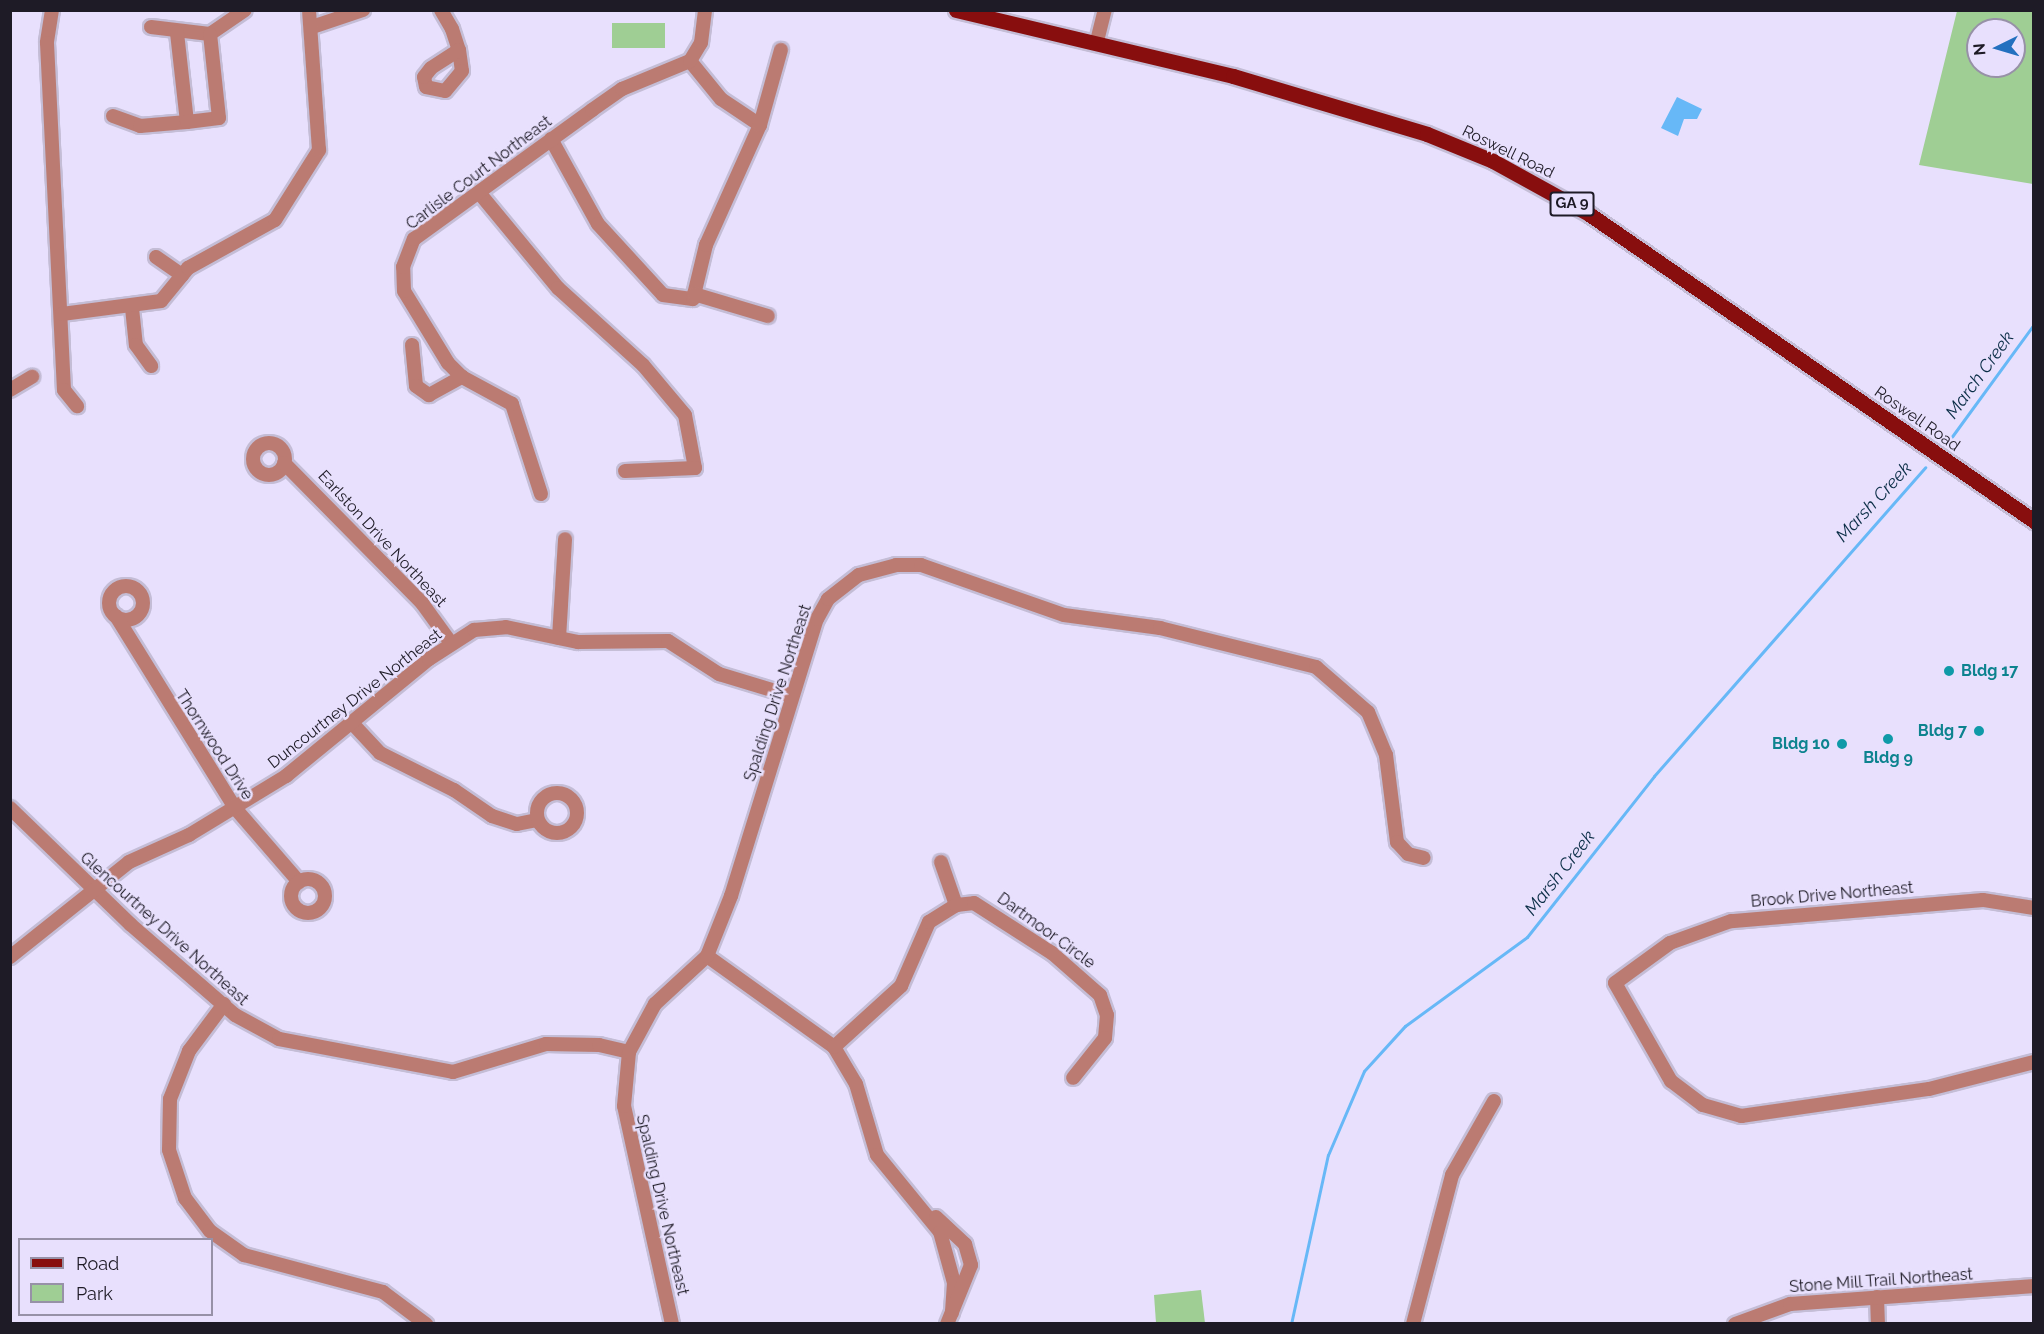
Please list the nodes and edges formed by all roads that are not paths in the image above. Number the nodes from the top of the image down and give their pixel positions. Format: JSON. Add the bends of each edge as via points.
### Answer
{"nodes":[{"id":1,"x":52,"y":10,"type":"edge"},
{"id":2,"x":245,"y":10,"type":"edge"},
{"id":3,"x":363,"y":10,"type":"edge"},
{"id":4,"x":441,"y":10,"type":"edge"},
{"id":5,"x":705,"y":10,"type":"edge"},
{"id":6,"x":956,"y":10,"type":"edge"},
{"id":7,"x":1105,"y":10,"type":"edge"},
{"id":8,"x":308,"y":11,"type":"edge"},
{"id":9,"x":977,"y":12,"type":"edge"},
{"id":10,"x":151,"y":27,"type":"dead end"},
{"id":11,"x":312,"y":27,"type":"junction"},
{"id":12,"x":177,"y":33,"type":"junction"},
{"id":13,"x":210,"y":34,"type":"junction"},
{"id":14,"x":1098,"y":41,"type":"junction"},
{"id":15,"x":459,"y":50,"type":"dead end"},
{"id":16,"x":781,"y":50,"type":"dead end"},
{"id":17,"x":690,"y":61,"type":"junction"},
{"id":18,"x":113,"y":116,"type":"dead end"},
{"id":19,"x":187,"y":122,"type":"junction"},
{"id":20,"x":760,"y":124,"type":"junction"},
{"id":21,"x":552,"y":139,"type":"junction"},
{"id":22,"x":481,"y":195,"type":"junction"},
{"id":23,"x":156,"y":257,"type":"dead end"},
{"id":24,"x":182,"y":275,"type":"junction"},
{"id":25,"x":694,"y":294,"type":"junction"},
{"id":26,"x":132,"y":308,"type":"junction"},
{"id":27,"x":62,"y":314,"type":"junction"},
{"id":28,"x":768,"y":316,"type":"dead end"},
{"id":29,"x":412,"y":345,"type":"dead end"},
{"id":30,"x":151,"y":366,"type":"dead end"},
{"id":31,"x":32,"y":377,"type":"dead end"},
{"id":32,"x":462,"y":377,"type":"junction"},
{"id":33,"x":10,"y":390,"type":"edge"},
{"id":34,"x":78,"y":406,"type":"dead end"},
{"id":35,"x":284,"y":462,"type":"dead end"},
{"id":36,"x":625,"y":471,"type":"dead end"},
{"id":37,"x":541,"y":494,"type":"dead end"},
{"id":38,"x":2034,"y":521,"type":"edge"},
{"id":39,"x":565,"y":539,"type":"dead end"},
{"id":40,"x":116,"y":616,"type":"dead end"},
{"id":41,"x":559,"y":638,"type":"junction"},
{"id":42,"x":451,"y":643,"type":"junction"},
{"id":43,"x":792,"y":696,"type":"junction"},
{"id":44,"x":352,"y":723,"type":"junction"},
{"id":45,"x":10,"y":808,"type":"edge"},
{"id":46,"x":235,"y":808,"type":"junction"},
{"id":47,"x":538,"y":820,"type":"dead end"},
{"id":48,"x":1424,"y":858,"type":"dead end"},
{"id":49,"x":941,"y":862,"type":"dead end"},
{"id":50,"x":299,"y":882,"type":"dead end"},
{"id":51,"x":92,"y":888,"type":"junction"},
{"id":52,"x":956,"y":905,"type":"junction"},
{"id":53,"x":2034,"y":908,"type":"edge"},
{"id":54,"x":707,"y":956,"type":"junction"},
{"id":55,"x":10,"y":957,"type":"edge"},
{"id":56,"x":224,"y":1004,"type":"junction"},
{"id":57,"x":834,"y":1047,"type":"junction"},
{"id":58,"x":629,"y":1052,"type":"junction"},
{"id":59,"x":2034,"y":1062,"type":"edge"},
{"id":60,"x":1072,"y":1078,"type":"dead end"},
{"id":61,"x":1494,"y":1101,"type":"dead end"},
{"id":62,"x":922,"y":1206,"type":"junction"},
{"id":63,"x":2034,"y":1286,"type":"edge"},
{"id":64,"x":1877,"y":1297,"type":"junction"},
{"id":65,"x":950,"y":1318,"type":"edge"},
{"id":66,"x":426,"y":1323,"type":"edge"},
{"id":67,"x":672,"y":1323,"type":"edge"},
{"id":68,"x":1413,"y":1323,"type":"edge"},
{"id":69,"x":1735,"y":1323,"type":"edge"},
{"id":70,"x":1878,"y":1323,"type":"edge"}],
"edges":[{"from":1,"to":27,"type":"street","via":[[47,43]]},
{"from":2,"to":13,"type":"street"},
{"from":3,"to":11,"type":"street"},
{"from":4,"to":15,"type":"street"},
{"from":5,"to":17,"type":"street","via":[[701,44]]},
{"from":6,"to":9,"type":"main road","name":"Roswell Road","number":"GA 9"},
{"from":7,"to":14,"type":"street"},
{"from":8,"to":11,"type":"street"},
{"from":9,"to":14,"type":"main road","name":"Roswell Road","number":"GA 9"},
{"from":10,"to":12,"type":"street","via":[[171,26]]},
{"from":11,"to":24,"type":"street","via":[[319,150],[275,220],[247,241],[212,252]]},
{"from":12,"to":13,"type":"street"},
{"from":12,"to":19,"type":"street"},
{"from":13,"to":19,"type":"street","via":[[219,118]]},
{"from":14,"to":38,"type":"main road","name":"Roswell Road","number":"GA 9","via":[[1427,134],[1532,180]]},
{"from":16,"to":20,"type":"street"},
{"from":17,"to":20,"type":"street","via":[[721,99]]},
{"from":17,"to":21,"type":"street","name":"Carlisle Court Northeast","via":[[622,89]]},
{"from":18,"to":19,"type":"street","via":[[140,126]]},
{"from":20,"to":25,"type":"street","via":[[706,245]]},
{"from":21,"to":22,"type":"street","name":"Carlisle Court Northeast"},
{"from":21,"to":25,"type":"street","via":[[598,224],[663,295],[693,299]]},
{"from":22,"to":32,"type":"street","name":"Carlisle Court Northeast","via":[[414,239],[403,267],[404,291],[424,328]]},
{"from":22,"to":36,"type":"street","via":[[558,288],[644,365],[685,415],[695,468]]},
{"from":23,"to":24,"type":"street"},
{"from":24,"to":26,"type":"street","via":[[161,301]]},
{"from":25,"to":28,"type":"street"},
{"from":26,"to":27,"type":"street"},
{"from":26,"to":30,"type":"street","via":[[136,345]]},
{"from":27,"to":34,"type":"street","via":[[64,390]]},
{"from":29,"to":32,"type":"street","via":[[416,386],[429,395]]},
{"from":31,"to":33,"type":"street"},
{"from":32,"to":37,"type":"street","name":"Carlisle Court Northeast","via":[[512,404]]},
{"from":35,"to":42,"type":"street","name":"Earlston Drive Northeast","via":[[422,603]]},
{"from":39,"to":41,"type":"street"},
{"from":40,"to":46,"type":"street","name":"Thornwood Drive"},
{"from":41,"to":42,"type":"street","name":"Duncourtney Drive Northeast","via":[[492,626]]},
{"from":41,"to":43,"type":"street","name":"Duncourtney Drive Northeast","via":[[668,641],[719,674]]},
{"from":42,"to":44,"type":"street","name":"Duncourtney Drive Northeast"},
{"from":43,"to":48,"type":"street","name":"Spalding Drive Northeast","via":[[828,599],[859,575],[896,565],[946,571],[1064,615],[1160,628],[1295,659],[1335,678],[1368,712],[1386,755],[1397,842],[1408,854]]},
{"from":43,"to":54,"type":"street","name":"Spalding Drive Northeast","via":[[731,896]]},
{"from":44,"to":46,"type":"street","name":"Duncourtney Drive Northeast"},
{"from":44,"to":47,"type":"street","via":[[380,753],[453,790],[492,816],[517,824]]},
{"from":45,"to":51,"type":"street","name":"Glencourtney Drive Northeast"},
{"from":46,"to":50,"type":"street","name":"Thornwood Drive"},
{"from":46,"to":51,"type":"street","name":"Duncourtney Drive Northeast"},
{"from":49,"to":52,"type":"street"},
{"from":51,"to":55,"type":"street","name":"Duncourtney Drive Northeast"},
{"from":51,"to":56,"type":"street","name":"Glencourtney Drive Northeast"},
{"from":52,"to":57,"type":"street","via":[[929,922],[891,998]]},
{"from":52,"to":60,"type":"street","name":"Dartmoor Circle","via":[[992,909],[1100,995],[1107,1015],[1106,1038]]},
{"from":53,"to":59,"type":"street","name":"Brook Drive Northeast","via":[[1983,900],[1758,916],[1700,930],[1615,983],[1671,1081],[1721,1112],[1769,1116],[1929,1089]]},
{"from":54,"to":57,"type":"street"},
{"from":54,"to":58,"type":"street","name":"Spalding Drive Northeast","via":[[655,1004]]},
{"from":56,"to":58,"type":"street","name":"Glencourtney Drive Northeast","via":[[248,1025],[279,1039],[453,1072],[546,1044],[599,1045]]},
{"from":56,"to":66,"type":"street","via":[[189,1051],[170,1099],[169,1150],[185,1198],[210,1231],[244,1255],[383,1292]]},
{"from":57,"to":62,"type":"street","via":[[856,1084],[878,1155]]},
{"from":58,"to":67,"type":"street","name":"Spalding Drive Northeast","via":[[624,1106]]},
{"from":61,"to":68,"type":"street","via":[[1452,1175]]},
{"from":62,"to":65,"type":"street","via":[[950,1257]]},
{"from":62,"to":65,"type":"street","via":[[960,1238],[969,1253],[969,1276]]},
{"from":63,"to":64,"type":"street","name":"Stone Mill Trail Northeast"},
{"from":64,"to":69,"type":"street","name":"Stone Mill Trail Northeast","via":[[1790,1304]]},
{"from":64,"to":70,"type":"street"}]}
